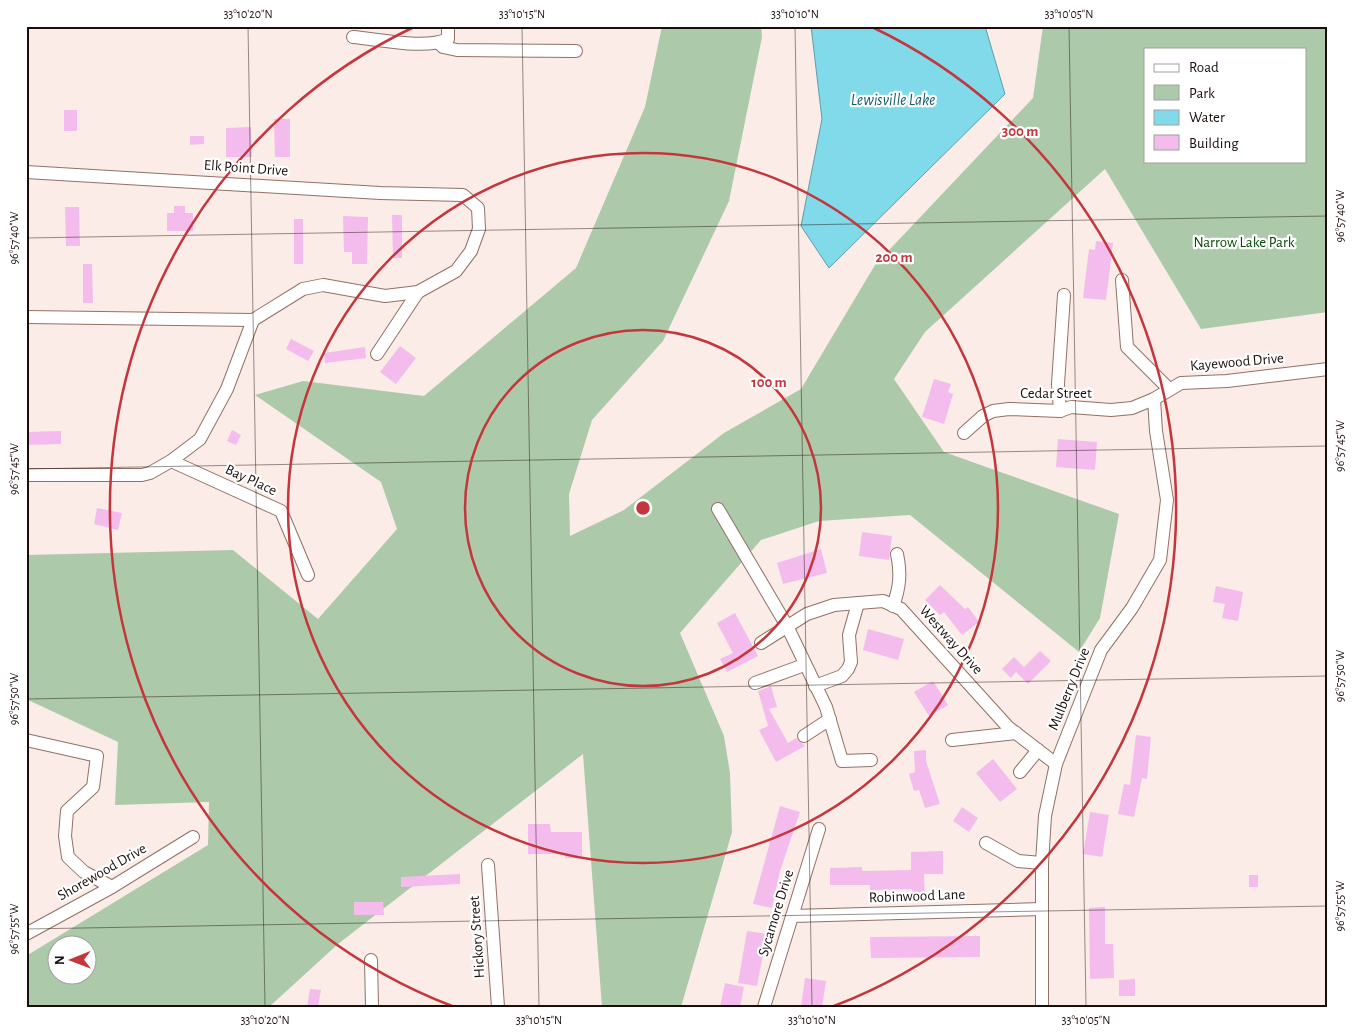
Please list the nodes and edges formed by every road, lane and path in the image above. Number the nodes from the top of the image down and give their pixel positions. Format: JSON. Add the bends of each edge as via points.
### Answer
{"nodes":[{"id":1,"x":448,"y":26,"type":"edge"},
{"id":2,"x":353,"y":37,"type":"dead end"},
{"id":3,"x":439,"y":43,"type":"junction"},
{"id":4,"x":576,"y":51,"type":"dead end"},
{"id":5,"x":26,"y":172,"type":"edge"},
{"id":6,"x":1122,"y":280,"type":"dead end"},
{"id":7,"x":418,"y":292,"type":"junction"},
{"id":8,"x":1064,"y":295,"type":"dead end"},
{"id":9,"x":26,"y":317,"type":"edge"},
{"id":10,"x":254,"y":320,"type":"junction"},
{"id":11,"x":377,"y":354,"type":"dead end"},
{"id":12,"x":1328,"y":369,"type":"edge"},
{"id":13,"x":1169,"y":388,"type":"junction"},
{"id":14,"x":1154,"y":399,"type":"junction"},
{"id":15,"x":1060,"y":411,"type":"junction"},
{"id":16,"x":964,"y":432,"type":"dead end"},
{"id":17,"x":171,"y":461,"type":"junction"},
{"id":18,"x":26,"y":475,"type":"edge"},
{"id":19,"x":718,"y":509,"type":"dead end"},
{"id":20,"x":897,"y":554,"type":"dead end"},
{"id":21,"x":308,"y":575,"type":"dead end"},
{"id":22,"x":858,"y":603,"type":"junction"},
{"id":23,"x":893,"y":606,"type":"junction"},
{"id":24,"x":787,"y":626,"type":"junction"},
{"id":25,"x":762,"y":643,"type":"dead end"},
{"id":26,"x":804,"y":665,"type":"junction"},
{"id":27,"x":755,"y":682,"type":"dead end"},
{"id":28,"x":815,"y":686,"type":"junction"},
{"id":29,"x":830,"y":719,"type":"junction"},
{"id":30,"x":1016,"y":733,"type":"junction"},
{"id":31,"x":804,"y":736,"type":"dead end"},
{"id":32,"x":26,"y":740,"type":"edge"},
{"id":33,"x":952,"y":740,"type":"dead end"},
{"id":34,"x":1038,"y":750,"type":"junction"},
{"id":35,"x":871,"y":760,"type":"dead end"},
{"id":36,"x":1056,"y":764,"type":"junction"},
{"id":37,"x":1020,"y":772,"type":"dead end"},
{"id":38,"x":819,"y":829,"type":"dead end"},
{"id":39,"x":194,"y":837,"type":"dead end"},
{"id":40,"x":986,"y":843,"type":"dead end"},
{"id":41,"x":1042,"y":863,"type":"junction"},
{"id":42,"x":488,"y":865,"type":"dead end"},
{"id":43,"x":112,"y":886,"type":"junction"},
{"id":44,"x":1042,"y":909,"type":"junction"},
{"id":45,"x":792,"y":916,"type":"junction"},
{"id":46,"x":26,"y":934,"type":"edge"},
{"id":47,"x":371,"y":960,"type":"dead end"},
{"id":48,"x":372,"y":1007,"type":"edge"},
{"id":49,"x":498,"y":1007,"type":"edge"},
{"id":50,"x":764,"y":1007,"type":"edge"},
{"id":51,"x":1042,"y":1007,"type":"edge"}],
"edges":[{"from":1,"to":3,"type":"street","via":[[448,39]]},
{"from":2,"to":3,"type":"street"},
{"from":3,"to":4,"type":"street","via":[[457,50]]},
{"from":5,"to":7,"type":"street","name":"Elk Point Drive","via":[[463,196],[478,208],[479,229],[471,250],[456,271]]},
{"from":6,"to":13,"type":"street","via":[[1128,347]]},
{"from":7,"to":10,"type":"street","via":[[385,296],[323,286],[303,289]]},
{"from":7,"to":11,"type":"street"},
{"from":8,"to":15,"type":"street","via":[[1058,384]]},
{"from":9,"to":10,"type":"street"},
{"from":10,"to":17,"type":"street","via":[[227,389],[200,439]]},
{"from":12,"to":13,"type":"street","name":"Kayewood Drive","via":[[1180,383]]},
{"from":13,"to":14,"type":"street","name":"Kayewood Drive"},
{"from":14,"to":15,"type":"street","name":"Cedar Street","via":[[1132,408],[1071,407]]},
{"from":14,"to":36,"type":"street","name":"Mulberry Drive","via":[[1167,500],[1160,560],[1132,608],[1101,650]]},
{"from":15,"to":16,"type":"street","name":"Cedar Street","via":[[993,411]]},
{"from":17,"to":18,"type":"street","via":[[142,475]]},
{"from":17,"to":21,"type":"street","name":"Bay Place","via":[[281,511]]},
{"from":19,"to":24,"type":"street"},
{"from":20,"to":23,"type":"street","via":[[901,572]]},
{"from":22,"to":23,"type":"street","name":"Westway Drive","via":[[883,601]]},
{"from":22,"to":24,"type":"street","name":"Westway Drive","via":[[834,605],[806,614]]},
{"from":22,"to":28,"type":"street","via":[[850,636],[851,662],[848,669],[842,676]]},
{"from":23,"to":30,"type":"street","name":"Westway Drive","via":[[901,609]]},
{"from":24,"to":25,"type":"street","name":"Westway Drive"},
{"from":24,"to":26,"type":"street"},
{"from":26,"to":27,"type":"street"},
{"from":26,"to":28,"type":"street"},
{"from":28,"to":29,"type":"street"},
{"from":29,"to":31,"type":"street"},
{"from":29,"to":35,"type":"street","via":[[842,761]]},
{"from":30,"to":33,"type":"street"},
{"from":30,"to":34,"type":"street","name":"Westway Drive"},
{"from":32,"to":43,"type":"street","via":[[98,756],[94,787],[67,811],[65,836],[68,858],[84,872]]},
{"from":34,"to":36,"type":"street","name":"Westway Drive"},
{"from":34,"to":37,"type":"street"},
{"from":36,"to":41,"type":"street","name":"Mulberry Drive","via":[[1045,816]]},
{"from":38,"to":45,"type":"street","name":"Sycamore Drive"},
{"from":39,"to":43,"type":"street","name":"Shorewood Drive"},
{"from":40,"to":41,"type":"street","via":[[1018,861]]},
{"from":41,"to":44,"type":"street","name":"Mulberry Drive"},
{"from":42,"to":49,"type":"street","name":"Hickory Street"},
{"from":43,"to":46,"type":"street","name":"Shorewood Drive"},
{"from":44,"to":45,"type":"street","name":"Robinwood Lane"},
{"from":44,"to":51,"type":"street","name":"Mulberry Drive"},
{"from":45,"to":50,"type":"street","name":"Sycamore Drive"},
{"from":47,"to":48,"type":"street"}]}
